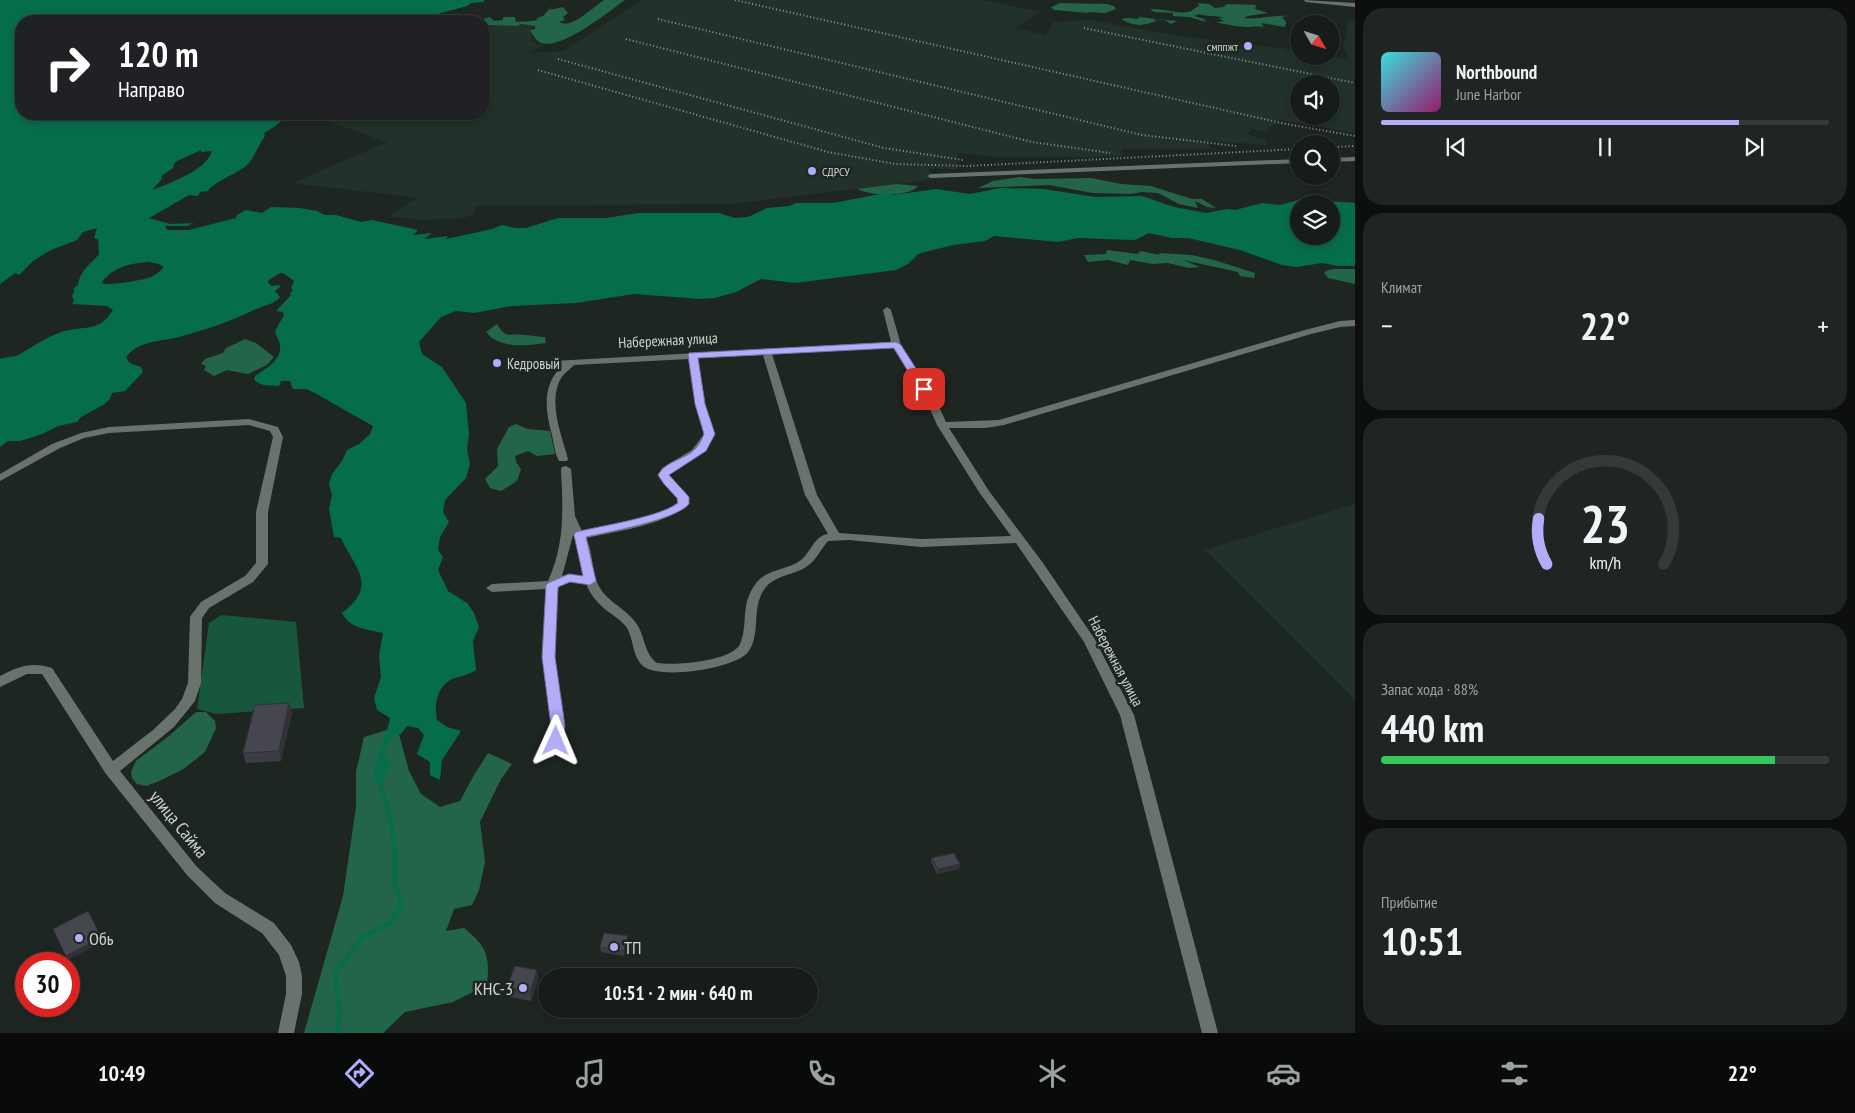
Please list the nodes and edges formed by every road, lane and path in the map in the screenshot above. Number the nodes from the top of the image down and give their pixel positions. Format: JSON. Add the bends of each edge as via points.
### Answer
{"nodes":[{"id":1,"x":1306,"y":0,"type":"edge"},
{"id":2,"x":1355,"y":5,"type":"edge"},
{"id":3,"x":1355,"y":159,"type":"edge"},
{"id":4,"x":1340,"y":160,"type":"edge"},
{"id":5,"x":1290,"y":161,"type":"edge"},
{"id":6,"x":932,"y":176,"type":"dead end"},
{"id":7,"x":887,"y":310,"type":"dead end"},
{"id":8,"x":1355,"y":323,"type":"edge"},
{"id":9,"x":896,"y":345,"type":"junction"},
{"id":10,"x":766,"y":352,"type":"junction"},
{"id":11,"x":693,"y":355,"type":"junction"},
{"id":12,"x":572,"y":362,"type":"junction"},
{"id":13,"x":539,"y":364,"type":"dead end"},
{"id":14,"x":942,"y":425,"type":"junction"},
{"id":15,"x":0,"y":478,"type":"edge"},
{"id":16,"x":569,"y":516,"type":"junction"},
{"id":17,"x":580,"y":535,"type":"junction"},
{"id":18,"x":835,"y":537,"type":"junction"},
{"id":19,"x":1020,"y":540,"type":"junction"},
{"id":20,"x":590,"y":581,"type":"junction"},
{"id":21,"x":552,"y":585,"type":"junction"},
{"id":22,"x":492,"y":588,"type":"dead end"},
{"id":23,"x":0,"y":682,"type":"edge"},
{"id":24,"x":549,"y":753,"type":"dead end"},
{"id":25,"x":111,"y":770,"type":"junction"},
{"id":26,"x":286,"y":1033,"type":"edge"},
{"id":27,"x":1210,"y":1033,"type":"edge"}],
"edges":[{"from":1,"to":2,"type":"street"},
{"from":3,"to":4,"type":"street"},
{"from":5,"to":6,"type":"street"},
{"from":7,"to":9,"type":"street","name":"Набережная улица"},
{"from":8,"to":14,"type":"street","via":[[1308,332],[988,426]]},
{"from":9,"to":10,"type":"street","name":"Набережная улица"},
{"from":9,"to":14,"type":"street","name":"Набережная улица","via":[[931,400]]},
{"from":10,"to":11,"type":"street","name":"Набережная улица"},
{"from":10,"to":18,"type":"street","via":[[811,495]]},
{"from":11,"to":12,"type":"street","name":"Набережная улица"},
{"from":11,"to":17,"type":"street","via":[[700,404],[709,434],[694,456],[666,470],[664,475],[683,497],[683,504],[654,517]]},
{"from":12,"to":13,"type":"street","name":"Набережная улица"},
{"from":12,"to":16,"type":"street","via":[[559,375],[551,394],[564,464]]},
{"from":14,"to":19,"type":"street","name":"Набережная улица","via":[[984,492]]},
{"from":15,"to":25,"type":"street","via":[[56,446],[109,430],[249,422],[274,429],[278,437],[262,512],[262,564],[250,579],[199,610],[193,689],[188,701],[172,720]]},
{"from":16,"to":17,"type":"street"},
{"from":16,"to":21,"type":"street","via":[[566,543]]},
{"from":17,"to":20,"type":"street"},
{"from":18,"to":19,"type":"street","via":[[918,543]]},
{"from":18,"to":20,"type":"street","via":[[821,541],[810,559],[802,565],[762,583],[741,652],[714,663],[652,667],[645,662],[635,630],[628,620],[599,597]]},
{"from":19,"to":27,"type":"street","name":"Набережная улица","via":[[1090,642],[1127,715]]},
{"from":20,"to":21,"type":"street","via":[[569,578]]},
{"from":21,"to":22,"type":"street"},
{"from":21,"to":24,"type":"street","via":[[549,657],[558,726],[556,741]]},
{"from":23,"to":25,"type":"street","name":"улица Сайма","via":[[29,668],[47,671]]},
{"from":25,"to":26,"type":"street","name":"улица Сайма","via":[[184,862],[210,889],[260,921],[285,950],[294,976],[294,994]]}]}
